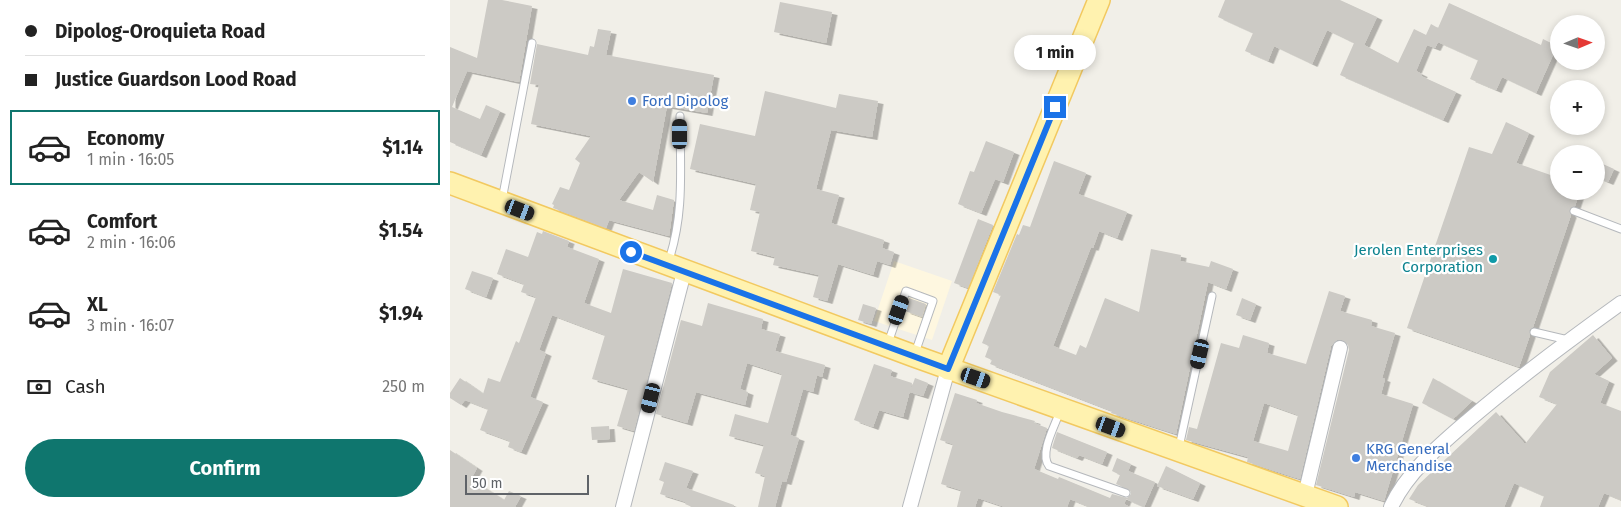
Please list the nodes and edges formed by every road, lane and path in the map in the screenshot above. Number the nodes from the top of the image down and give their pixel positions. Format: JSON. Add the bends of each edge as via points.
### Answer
{"nodes":[{"id":1,"x":1099,"y":0,"type":"edge"},
{"id":2,"x":532,"y":43,"type":"dead end"},
{"id":3,"x":680,"y":116,"type":"dead end"},
{"id":4,"x":450,"y":183,"type":"edge"},
{"id":5,"x":502,"y":203,"type":"junction"},
{"id":6,"x":1574,"y":211,"type":"dead end"},
{"id":7,"x":1621,"y":229,"type":"edge"},
{"id":8,"x":676,"y":269,"type":"junction"},
{"id":9,"x":1212,"y":296,"type":"dead end"},
{"id":10,"x":1621,"y":303,"type":"edge"},
{"id":11,"x":1534,"y":332,"type":"dead end"},
{"id":12,"x":1569,"y":340,"type":"junction"},
{"id":13,"x":887,"y":346,"type":"junction"},
{"id":14,"x":1340,"y":348,"type":"dead end"},
{"id":15,"x":914,"y":356,"type":"junction"},
{"id":16,"x":948,"y":369,"type":"junction"},
{"id":17,"x":1061,"y":409,"type":"junction"},
{"id":18,"x":1178,"y":451,"type":"junction"},
{"id":19,"x":1126,"y":493,"type":"dead end"},
{"id":20,"x":1305,"y":495,"type":"junction"},
{"id":21,"x":623,"y":507,"type":"edge"},
{"id":22,"x":910,"y":507,"type":"edge"},
{"id":23,"x":1337,"y":507,"type":"edge"},
{"id":24,"x":1391,"y":507,"type":"edge"}],
"edges":[{"from":1,"to":16,"type":"main road"},
{"from":2,"to":5,"type":"lane"},
{"from":3,"to":8,"type":"lane"},
{"from":4,"to":5,"type":"main road"},
{"from":5,"to":8,"type":"main road"},
{"from":6,"to":7,"type":"lane"},
{"from":8,"to":13,"type":"main road"},
{"from":8,"to":21,"type":"street"},
{"from":9,"to":18,"type":"lane"},
{"from":10,"to":12,"type":"street"},
{"from":11,"to":12,"type":"lane"},
{"from":12,"to":24,"type":"street","via":[[1449,437],[1422,464]]},
{"from":13,"to":15,"type":"main road"},
{"from":13,"to":15,"type":"lane","via":[[906,292],[933,301]]},
{"from":14,"to":20,"type":"street"},
{"from":15,"to":16,"type":"main road"},
{"from":16,"to":17,"type":"main road"},
{"from":16,"to":22,"type":"street"},
{"from":17,"to":18,"type":"main road"},
{"from":17,"to":19,"type":"lane","via":[[1046,451],[1049,466]]},
{"from":18,"to":20,"type":"main road"},
{"from":20,"to":23,"type":"main road"}]}
